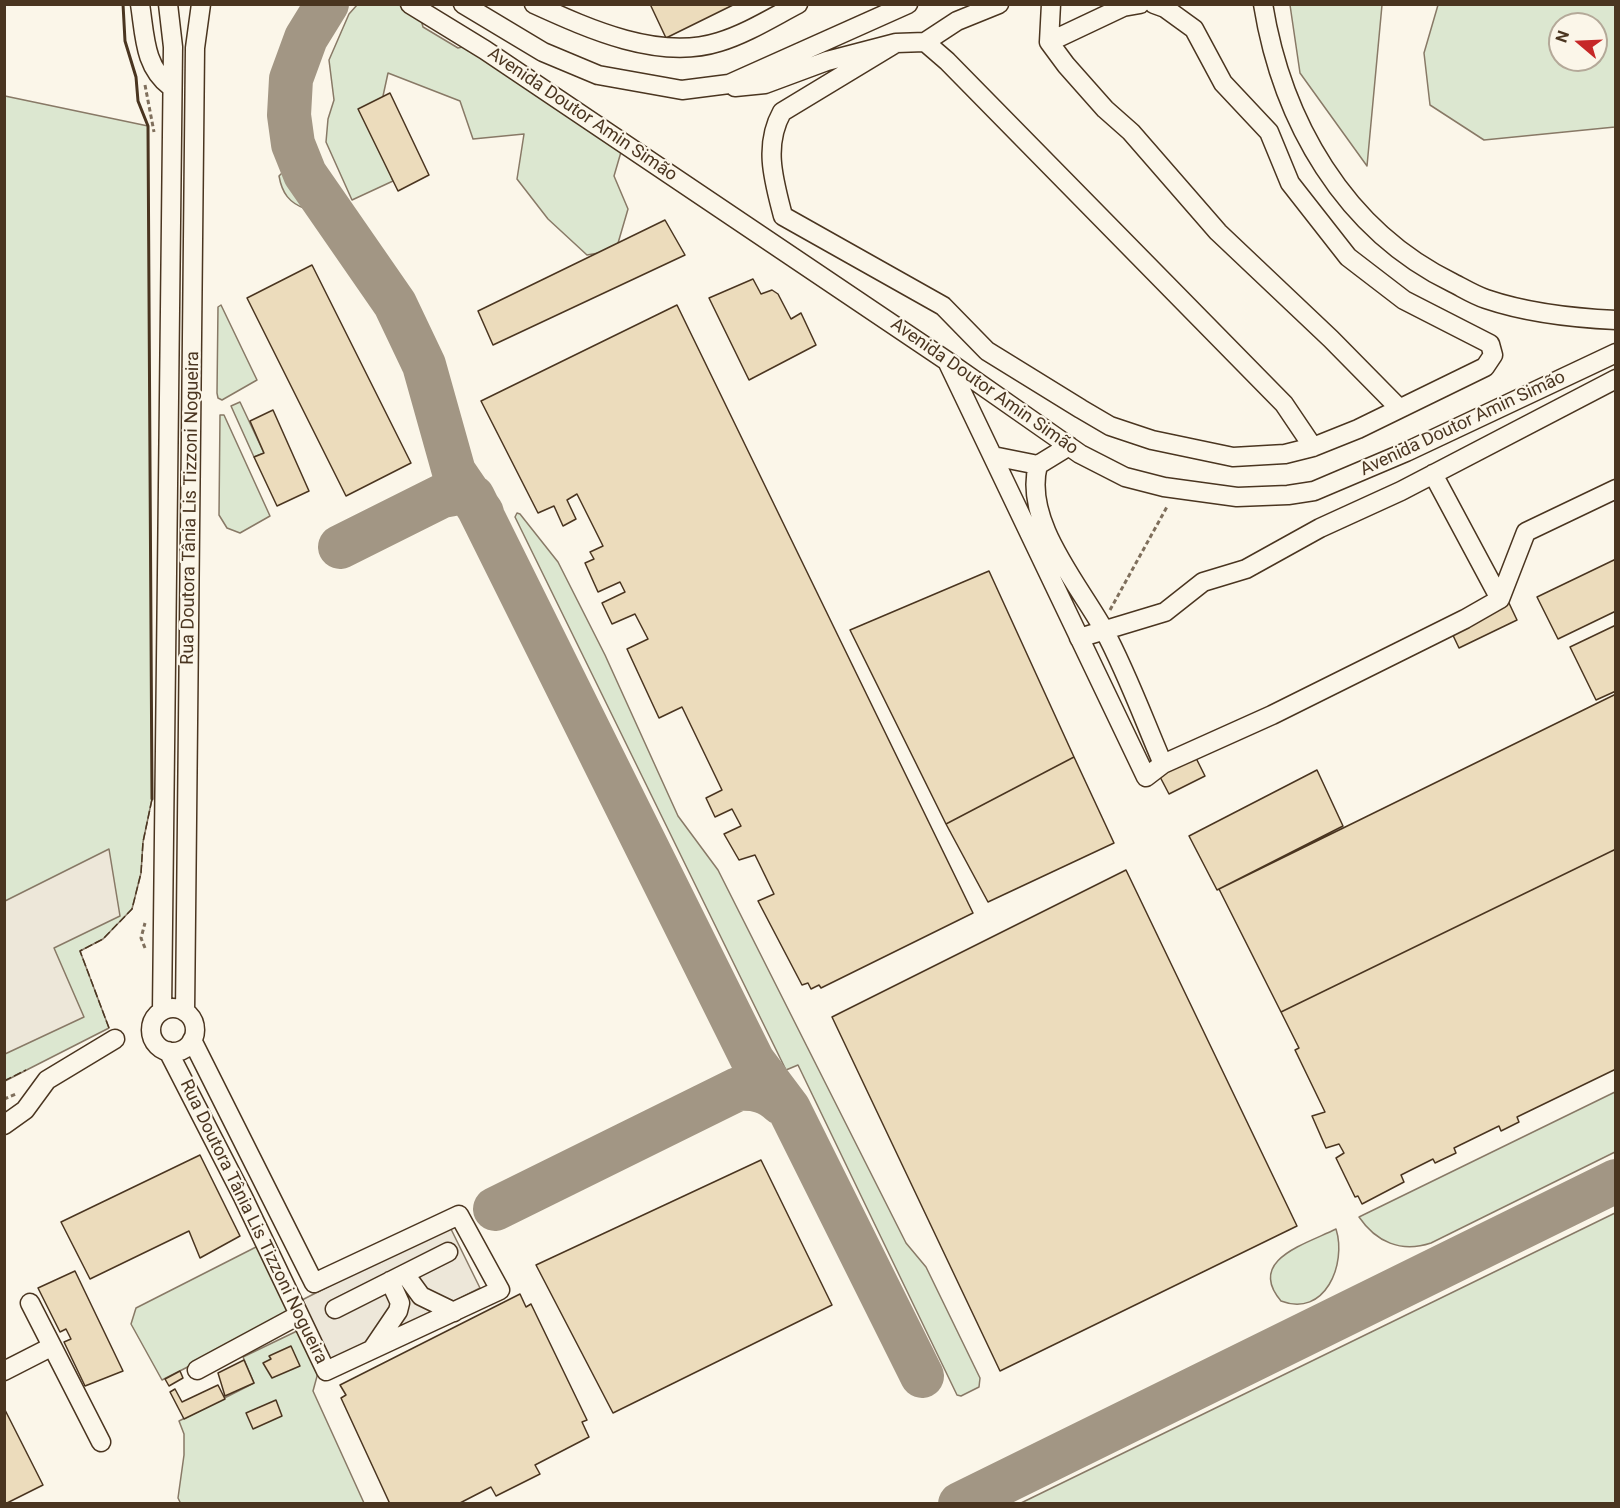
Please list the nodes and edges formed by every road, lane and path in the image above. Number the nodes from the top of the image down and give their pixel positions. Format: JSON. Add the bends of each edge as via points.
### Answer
{"nodes":[{"id":1,"x":140,"y":4,"type":"edge"},
{"id":2,"x":168,"y":4,"type":"edge"},
{"id":3,"x":201,"y":4,"type":"edge"},
{"id":4,"x":410,"y":4,"type":"edge"},
{"id":5,"x":463,"y":4,"type":"edge"},
{"id":6,"x":534,"y":4,"type":"edge"},
{"id":7,"x":798,"y":4,"type":"edge"},
{"id":8,"x":908,"y":4,"type":"edge"},
{"id":9,"x":999,"y":4,"type":"edge"},
{"id":10,"x":1051,"y":4,"type":"edge"},
{"id":11,"x":1140,"y":4,"type":"edge"},
{"id":12,"x":1154,"y":4,"type":"edge"},
{"id":13,"x":1263,"y":4,"type":"edge"},
{"id":14,"x":925,"y":42,"type":"junction"},
{"id":15,"x":1049,"y":42,"type":"junction"},
{"id":16,"x":896,"y":43,"type":"junction"},
{"id":17,"x":723,"y":84,"type":"junction"},
{"id":18,"x":171,"y":87,"type":"junction"},
{"id":19,"x":1616,"y":320,"type":"edge"},
{"id":20,"x":1616,"y":353,"type":"edge"},
{"id":21,"x":947,"y":361,"type":"junction"},
{"id":22,"x":1616,"y":379,"type":"edge"},
{"id":23,"x":1399,"y":408,"type":"junction"},
{"id":24,"x":1069,"y":446,"type":"junction"},
{"id":25,"x":1313,"y":447,"type":"junction"},
{"id":26,"x":993,"y":456,"type":"junction"},
{"id":27,"x":1038,"y":465,"type":"junction"},
{"id":28,"x":1433,"y":474,"type":"junction"},
{"id":29,"x":1616,"y":489,"type":"edge"},
{"id":30,"x":1176,"y":491,"type":"junction"},
{"id":31,"x":1500,"y":599,"type":"junction"},
{"id":32,"x":1103,"y":629,"type":"junction"},
{"id":33,"x":1079,"y":638,"type":"junction"},
{"id":34,"x":1163,"y":764,"type":"junction"},
{"id":35,"x":162,"y":1011,"type":"junction"},
{"id":36,"x":185,"y":1012,"type":"junction"},
{"id":37,"x":115,"y":1039,"type":"dead end"},
{"id":38,"x":192,"y":1040,"type":"junction"},
{"id":39,"x":168,"y":1051,"type":"junction"},
{"id":40,"x":4,"y":1125,"type":"edge"},
{"id":41,"x":448,"y":1252,"type":"dead end"},
{"id":42,"x":398,"y":1277,"type":"junction"},
{"id":43,"x":30,"y":1304,"type":"dead end"},
{"id":44,"x":335,"y":1309,"type":"dead end"},
{"id":45,"x":454,"y":1312,"type":"junction"},
{"id":46,"x":299,"y":1315,"type":"junction"},
{"id":47,"x":51,"y":1347,"type":"junction"},
{"id":48,"x":372,"y":1350,"type":"junction"},
{"id":49,"x":197,"y":1370,"type":"dead end"},
{"id":50,"x":4,"y":1371,"type":"edge"},
{"id":51,"x":101,"y":1442,"type":"dead end"}],
"edges":[{"from":1,"to":18,"type":"street","via":[[148,59],[158,77]]},
{"from":2,"to":18,"type":"street","name":"Rua Doutora Tânia Lis Tizzoni Nogueira","via":[[173,47]]},
{"from":3,"to":36,"type":"street","name":"Rua Doutora Tânia Lis Tizzoni Nogueira","via":[[195,48]]},
{"from":4,"to":21,"type":"street","name":"Avenida Doutor Amin Simão","via":[[486,50]]},
{"from":5,"to":17,"type":"street","name":"Avenida Doutor Amin Simão","via":[[543,52],[598,75],[682,90]]},
{"from":6,"to":7,"type":"street","via":[[576,22],[666,49],[719,42]]},
{"from":8,"to":17,"type":"street","name":"Avenida Doutor Amin Simão"},
{"from":9,"to":14,"type":"street","via":[[957,21]]},
{"from":10,"to":15,"type":"street"},
{"from":11,"to":15,"type":"street","via":[[1123,7]]},
{"from":12,"to":23,"type":"street","via":[[1194,29],[1223,83],[1269,132],[1290,183],[1348,257],[1404,300],[1490,344],[1493,355],[1485,367]]},
{"from":13,"to":19,"type":"street","via":[[1292,109],[1331,180],[1368,225],[1424,269],[1485,299],[1559,317]]},
{"from":14,"to":16,"type":"street"},
{"from":14,"to":25,"type":"street","via":[[1284,404]]},
{"from":15,"to":23,"type":"street","via":[[1218,232]]},
{"from":16,"to":17,"type":"street","via":[[827,61],[765,84],[731,88]]},
{"from":16,"to":25,"type":"street","via":[[782,112],[775,124],[770,151],[783,216],[944,306],[987,351],[1110,426],[1152,440],[1233,457],[1285,454]]},
{"from":18,"to":35,"type":"street","name":"Rua Doutora Tânia Lis Tizzoni Nogueira"},
{"from":20,"to":30,"type":"street","name":"Avenida Doutor Amin Simão","via":[[1314,491],[1237,497]]},
{"from":21,"to":24,"type":"street","name":"Avenida Doutor Amin Simão"},
{"from":21,"to":26,"type":"street"},
{"from":22,"to":28,"type":"street"},
{"from":23,"to":25,"type":"street"},
{"from":24,"to":27,"type":"street"},
{"from":24,"to":30,"type":"street","name":"Avenida Doutor Amin Simão","via":[[1125,477]]},
{"from":26,"to":27,"type":"street"},
{"from":26,"to":33,"type":"street"},
{"from":27,"to":32,"type":"street","via":[[1036,503],[1060,558]]},
{"from":28,"to":31,"type":"street"},
{"from":28,"to":32,"type":"street","via":[[1320,528],[1246,569],[1203,582],[1165,612]]},
{"from":29,"to":31,"type":"street","via":[[1526,532]]},
{"from":30,"to":32,"type":"path"},
{"from":31,"to":34,"type":"street","via":[[1243,729]]},
{"from":32,"to":33,"type":"street"},
{"from":32,"to":34,"type":"street"},
{"from":33,"to":34,"type":"street","via":[[1146,777]]},
{"from":35,"to":36,"type":"street","via":[[174,1008]]},
{"from":35,"to":39,"type":"street","name":"Rua Doutora Tânia Lis Tizzoni Nogueira","via":[[153,1021],[152,1034],[157,1045]]},
{"from":36,"to":38,"type":"street","name":"Rua Doutora Tânia Lis Tizzoni Nogueira","via":[[193,1022]]},
{"from":37,"to":40,"type":"street","via":[[46,1080],[25,1110]]},
{"from":38,"to":39,"type":"street","via":[[182,1050]]},
{"from":38,"to":45,"type":"street","name":"Rua Doutora Tânia Lis Tizzoni Nogueira","via":[[314,1283],[459,1215],[500,1290]]},
{"from":39,"to":46,"type":"street","name":"Rua Doutora Tânia Lis Tizzoni Nogueira"},
{"from":41,"to":42,"type":"street"},
{"from":42,"to":44,"type":"street"},
{"from":42,"to":45,"type":"street","via":[[421,1296]]},
{"from":42,"to":48,"type":"street","via":[[398,1311]]},
{"from":43,"to":47,"type":"street"},
{"from":45,"to":48,"type":"street","name":"Rua Doutora Tânia Lis Tizzoni Nogueira"},
{"from":46,"to":48,"type":"street","name":"Rua Doutora Tânia Lis Tizzoni Nogueira","via":[[326,1371]]},
{"from":46,"to":49,"type":"street"},
{"from":47,"to":50,"type":"street"},
{"from":47,"to":51,"type":"street"}]}
